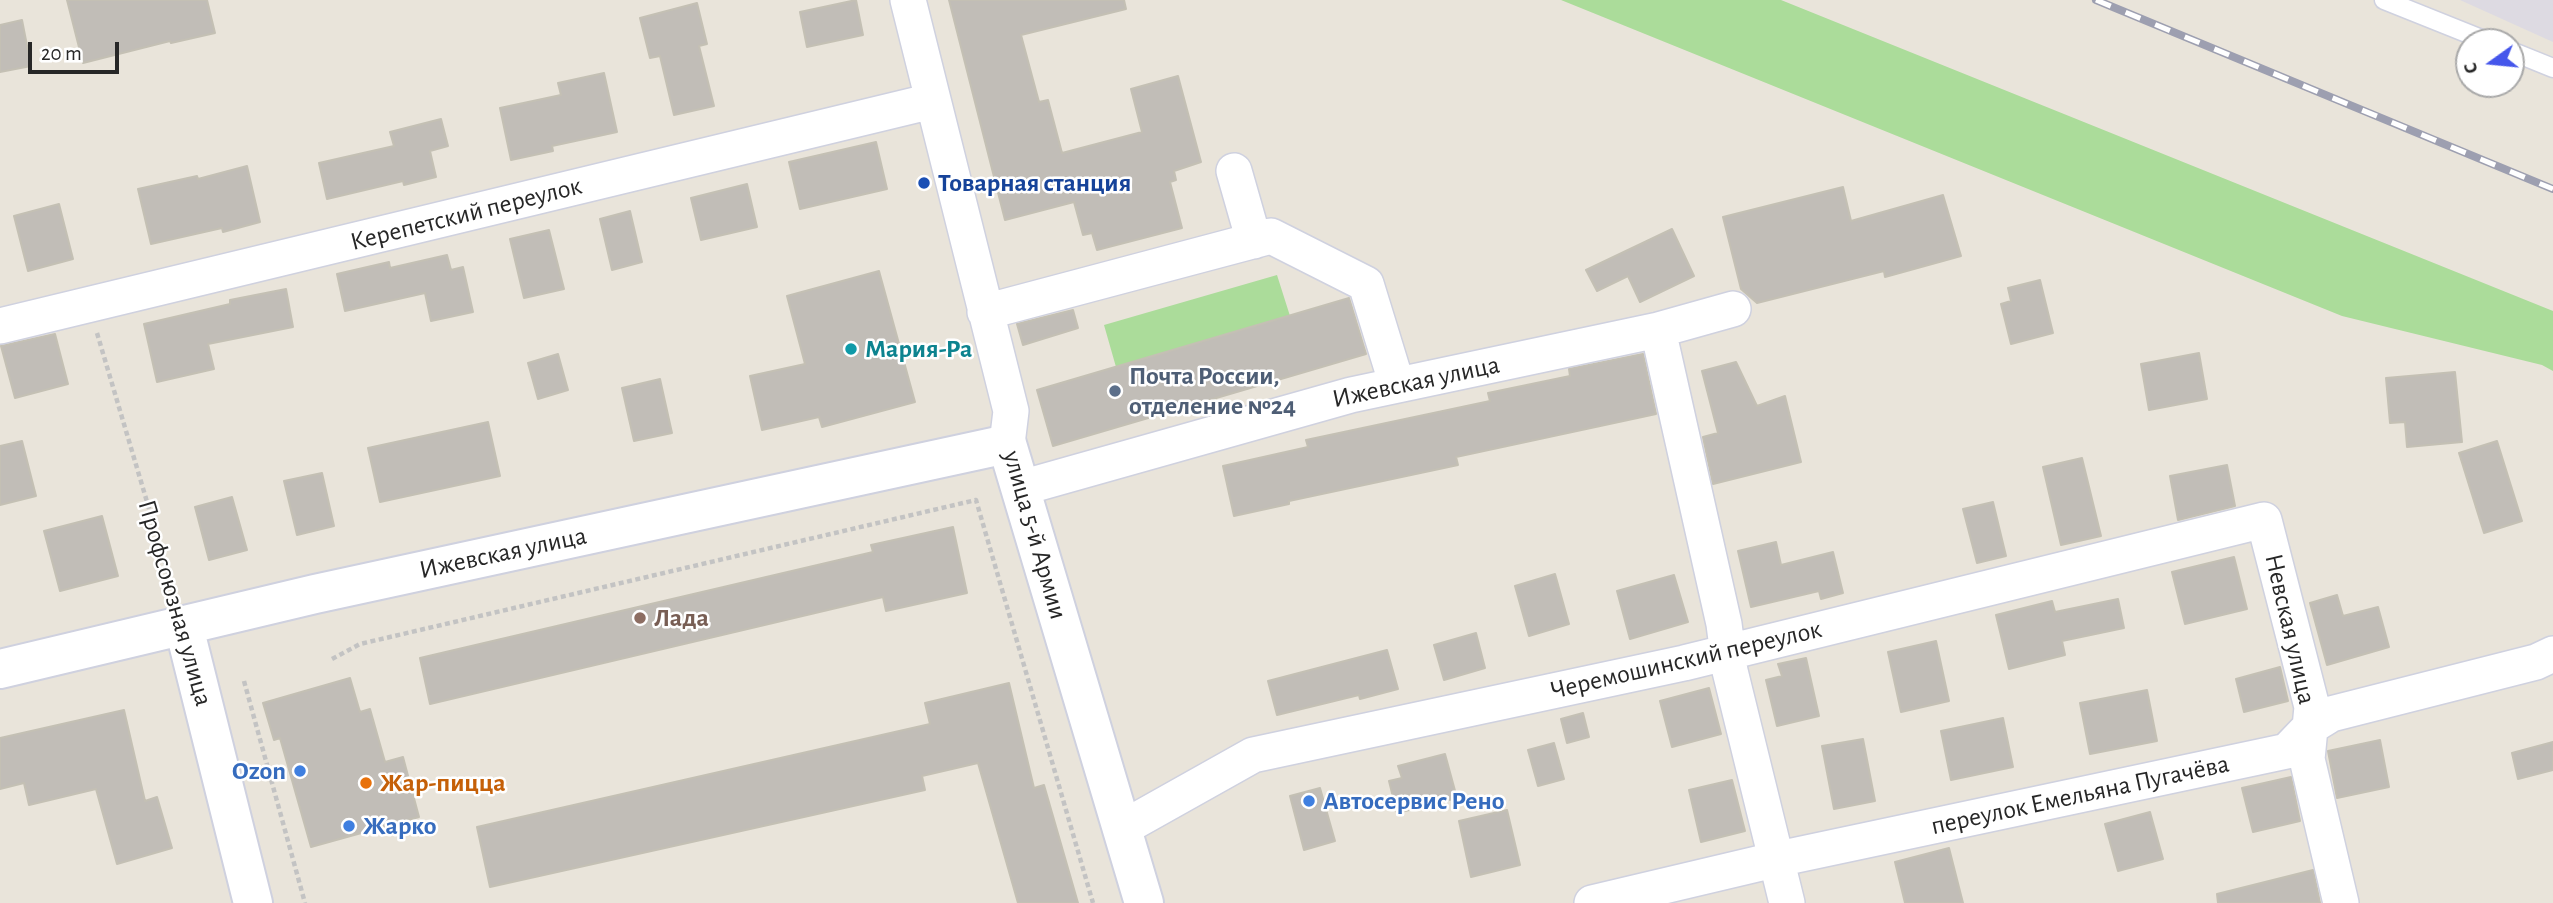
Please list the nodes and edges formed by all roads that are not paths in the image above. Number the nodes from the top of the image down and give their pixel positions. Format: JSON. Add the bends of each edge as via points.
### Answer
{"nodes":[{"id":1,"x":908,"y":0,"type":"edge"},
{"id":2,"x":2384,"y":0,"type":"edge"},
{"id":3,"x":2455,"y":28,"type":"edge"},
{"id":4,"x":2525,"y":57,"type":"edge"},
{"id":5,"x":2553,"y":68,"type":"edge"},
{"id":6,"x":932,"y":101,"type":"junction"},
{"id":7,"x":1234,"y":171,"type":"dead end"},
{"id":8,"x":1254,"y":241,"type":"junction"},
{"id":9,"x":1733,"y":309,"type":"dead end"},
{"id":10,"x":985,"y":312,"type":"junction"},
{"id":11,"x":0,"y":326,"type":"edge"},
{"id":12,"x":1658,"y":330,"type":"junction"},
{"id":13,"x":1396,"y":385,"type":"junction"},
{"id":14,"x":1007,"y":444,"type":"junction"},
{"id":15,"x":1021,"y":488,"type":"junction"},
{"id":16,"x":2264,"y":520,"type":"joint"},
{"id":17,"x":184,"y":627,"type":"junction"},
{"id":18,"x":1727,"y":653,"type":"junction"},
{"id":19,"x":2553,"y":654,"type":"edge"},
{"id":20,"x":0,"y":669,"type":"edge"},
{"id":21,"x":2310,"y":727,"type":"junction"},
{"id":22,"x":1121,"y":829,"type":"junction"},
{"id":23,"x":1778,"y":859,"type":"junction"},
{"id":24,"x":253,"y":903,"type":"edge"},
{"id":25,"x":1144,"y":903,"type":"edge"},
{"id":26,"x":1592,"y":903,"type":"edge"},
{"id":27,"x":1787,"y":903,"type":"edge"},
{"id":28,"x":2341,"y":903,"type":"edge"}],
"edges":[{"from":1,"to":6,"type":"street","name":"улица 5-й Армии"},
{"from":2,"to":3,"type":"lane"},
{"from":4,"to":5,"type":"lane"},
{"from":6,"to":10,"type":"street","name":"улица 5-й Армии"},
{"from":6,"to":11,"type":"street","name":"Керепетский переулок"},
{"from":7,"to":8,"type":"street"},
{"from":8,"to":10,"type":"street"},
{"from":8,"to":13,"type":"street","via":[[1271,236],[1366,284]]},
{"from":9,"to":12,"type":"street","name":"Ижевская улица"},
{"from":10,"to":14,"type":"street","name":"улица 5-й Армии","via":[[1011,411]]},
{"from":12,"to":13,"type":"street","name":"Ижевская улица"},
{"from":12,"to":18,"type":"street"},
{"from":13,"to":15,"type":"street","name":"Ижевская улица"},
{"from":14,"to":15,"type":"main road","name":"улица 5-й Армии"},
{"from":14,"to":17,"type":"main road","name":"Ижевская улица","via":[[315,594]]},
{"from":15,"to":22,"type":"main road","name":"улица 5-й Армии"},
{"from":16,"to":18,"type":"street","name":"Черемошинский переулок"},
{"from":16,"to":21,"type":"street","name":"Невская улица","via":[[2312,707]]},
{"from":17,"to":20,"type":"main road","name":"Ижевская улица"},
{"from":17,"to":24,"type":"main road","name":"Профсоюзная улица"},
{"from":18,"to":22,"type":"street","name":"Черемошинский переулок","via":[[1253,755]]},
{"from":18,"to":23,"type":"street"},
{"from":19,"to":21,"type":"street","name":"переулок Емельяна Пугачёва","via":[[2332,714]]},
{"from":21,"to":23,"type":"street","name":"переулок Емельяна Пугачёва","via":[[2287,751]]},
{"from":21,"to":28,"type":"street","name":"Невская улица","via":[[2307,759]]},
{"from":22,"to":25,"type":"main road","name":"улица 5-й Армии"},
{"from":23,"to":26,"type":"street","name":"переулок Емельяна Пугачёва"},
{"from":23,"to":27,"type":"street"}]}
